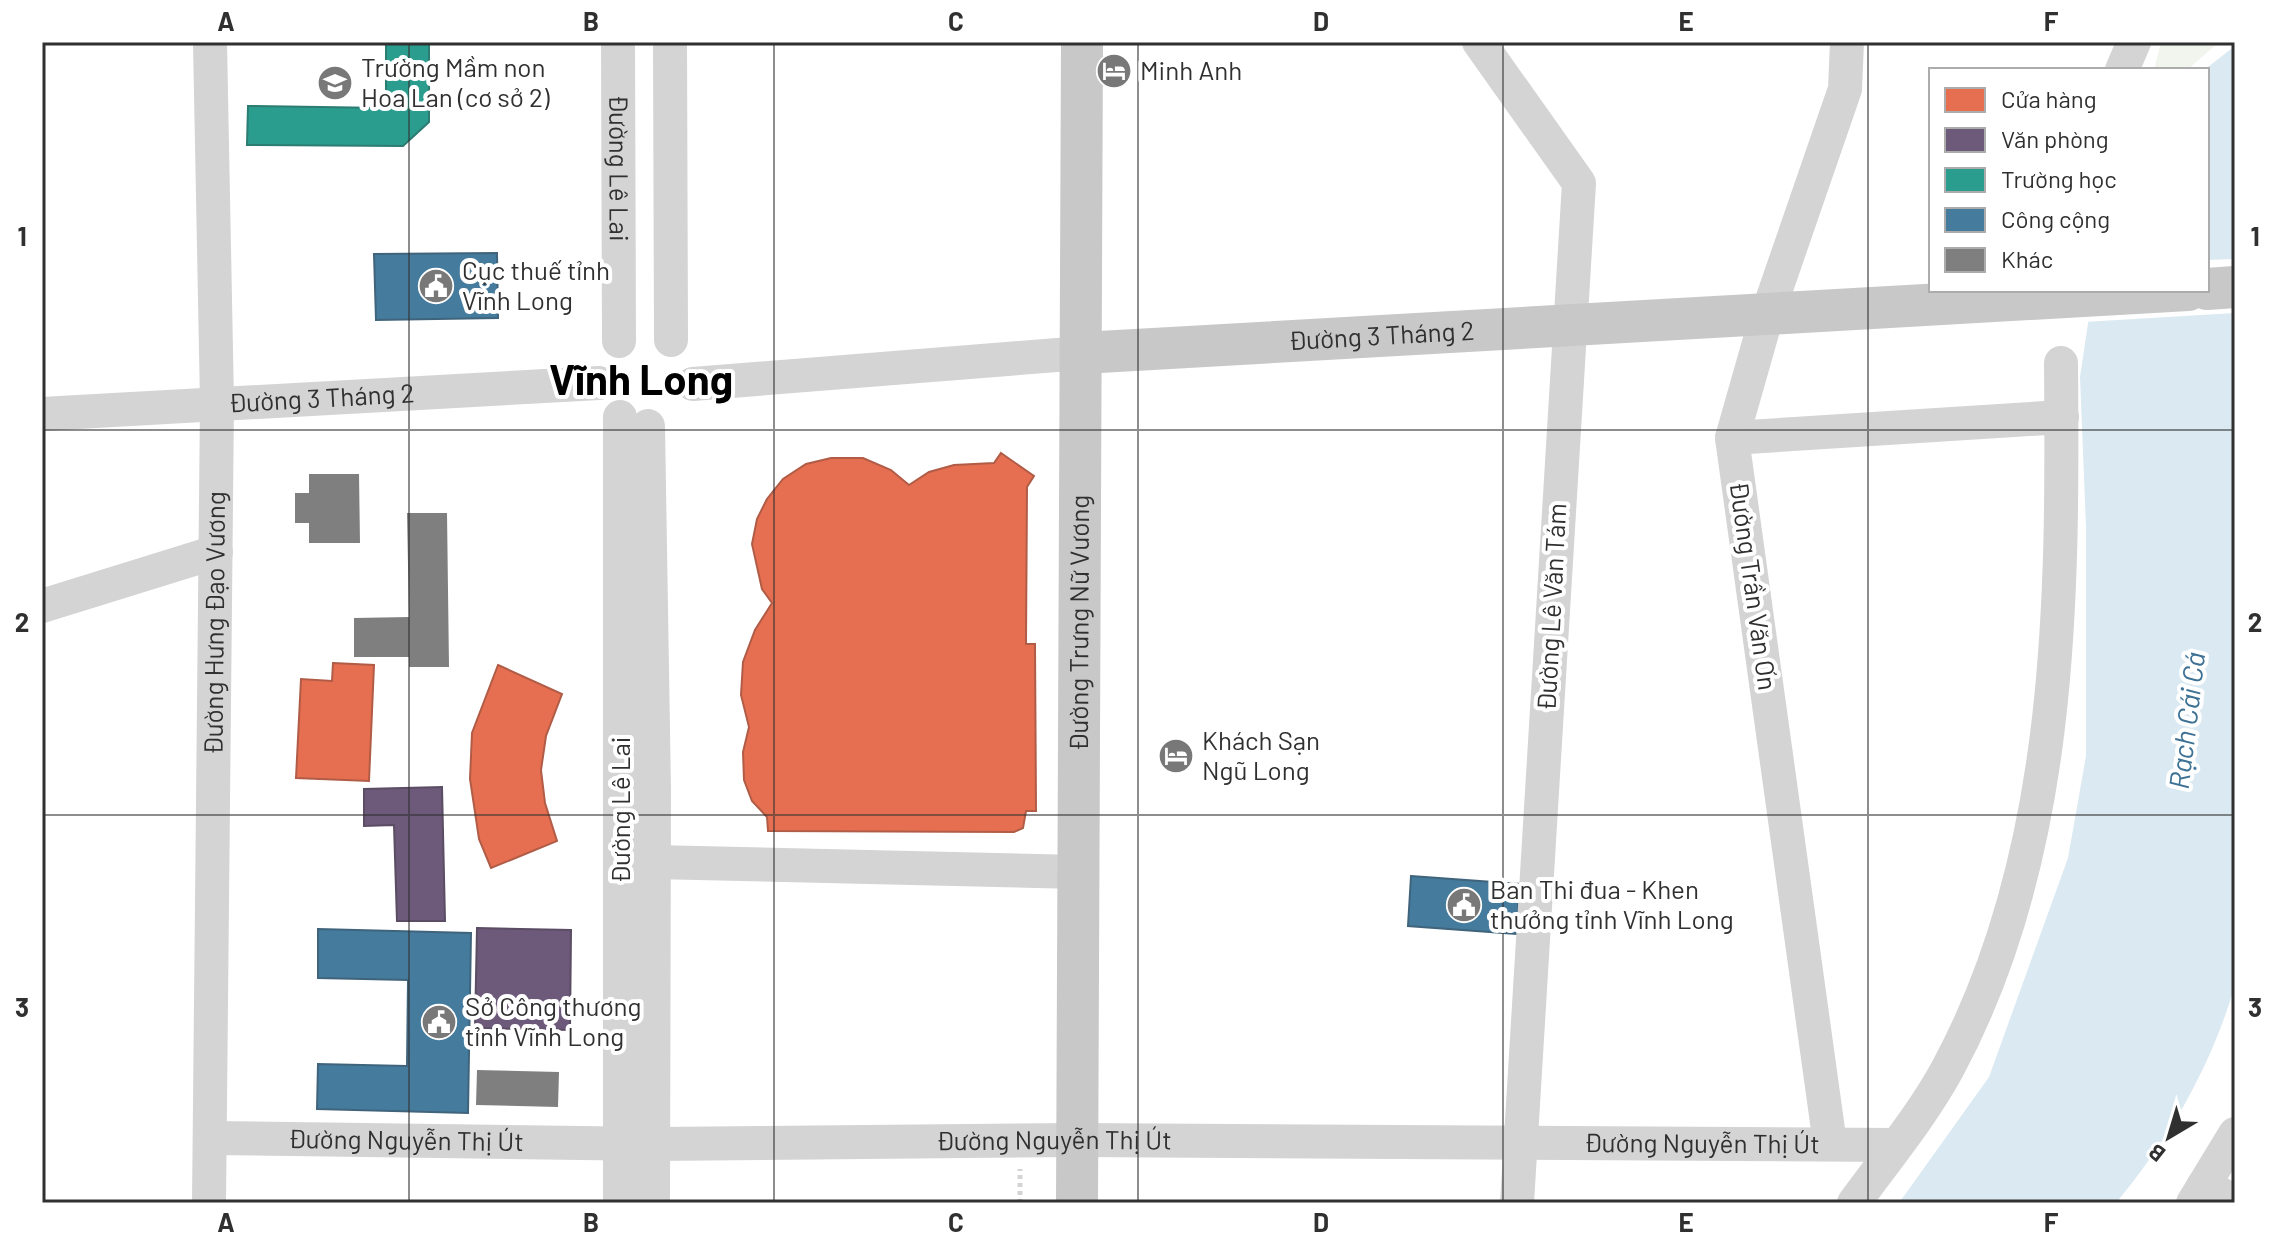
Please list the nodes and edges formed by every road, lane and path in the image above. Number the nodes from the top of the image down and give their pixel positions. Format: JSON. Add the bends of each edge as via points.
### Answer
{"nodes":[{"id":1,"x":210,"y":42,"type":"edge"},
{"id":2,"x":618,"y":42,"type":"edge"},
{"id":3,"x":670,"y":42,"type":"edge"},
{"id":4,"x":1082,"y":42,"type":"edge"},
{"id":5,"x":1479,"y":42,"type":"edge"},
{"id":6,"x":1847,"y":42,"type":"edge"},
{"id":7,"x":2134,"y":42,"type":"edge"},
{"id":8,"x":2123,"y":68,"type":"edge"},
{"id":9,"x":2235,"y":287,"type":"edge"},
{"id":10,"x":2209,"y":289,"type":"edge"},
{"id":11,"x":2158,"y":292,"type":"edge"},
{"id":12,"x":2027,"y":295,"type":"edge"},
{"id":13,"x":1767,"y":315,"type":"junction"},
{"id":14,"x":1569,"y":326,"type":"junction"},
{"id":15,"x":671,"y":340,"type":"junction"},
{"id":16,"x":619,"y":341,"type":"junction"},
{"id":17,"x":1082,"y":353,"type":"junction"},
{"id":18,"x":2061,"y":363,"type":"dead end"},
{"id":19,"x":599,"y":383,"type":"junction"},
{"id":20,"x":217,"y":402,"type":"junction"},
{"id":21,"x":664,"y":411,"type":"junction"},
{"id":22,"x":42,"y":414,"type":"edge"},
{"id":23,"x":2062,"y":417,"type":"junction"},
{"id":24,"x":1732,"y":438,"type":"junction"},
{"id":25,"x":216,"y":552,"type":"junction"},
{"id":26,"x":42,"y":606,"type":"edge"},
{"id":27,"x":653,"y":862,"type":"junction"},
{"id":28,"x":1079,"y":872,"type":"junction"},
{"id":29,"x":2235,"y":1134,"type":"edge"},
{"id":30,"x":210,"y":1138,"type":"junction"},
{"id":31,"x":1077,"y":1140,"type":"junction"},
{"id":32,"x":1521,"y":1141,"type":"junction"},
{"id":33,"x":637,"y":1143,"type":"junction"},
{"id":34,"x":1830,"y":1144,"type":"junction"},
{"id":35,"x":1896,"y":1145,"type":"junction"},
{"id":36,"x":2199,"y":1194,"type":"edge"},
{"id":37,"x":2235,"y":1202,"type":"edge"},
{"id":38,"x":209,"y":1203,"type":"edge"},
{"id":39,"x":620,"y":1203,"type":"edge"},
{"id":40,"x":653,"y":1203,"type":"edge"},
{"id":41,"x":1077,"y":1203,"type":"edge"},
{"id":42,"x":1517,"y":1203,"type":"edge"},
{"id":43,"x":1854,"y":1203,"type":"edge"}],
"edges":[{"from":1,"to":20,"type":"street","name":"Đường Hưng Đạo Vương"},
{"from":2,"to":16,"type":"street","name":"Đường Lê Lai"},
{"from":3,"to":15,"type":"street","name":"Đường Lê Lai"},
{"from":4,"to":17,"type":"main road","name":"Đường Trưng Nữ Vương"},
{"from":5,"to":14,"type":"street","name":"Đường Lê Văn Tám","via":[[1579,183]]},
{"from":6,"to":13,"type":"street","name":"Đường Trần Văn Ơn","via":[[1845,89]]},
{"from":7,"to":8,"type":"street"},
{"from":9,"to":10,"type":"main road"},
{"from":11,"to":12,"type":"main road","name":"Đường 3 Tháng 2"},
{"from":12,"to":13,"type":"main road","name":"Đường 3 Tháng 2"},
{"from":13,"to":14,"type":"main road","name":"Đường 3 Tháng 2"},
{"from":13,"to":24,"type":"street","name":"Đường Trần Văn Ơn"},
{"from":14,"to":17,"type":"main road","name":"Đường 3 Tháng 2"},
{"from":14,"to":32,"type":"street","name":"Đường Lê Văn Tám"},
{"from":15,"to":16,"type":"street","via":[[650,333]]},
{"from":15,"to":21,"type":"street","via":[[687,355]]},
{"from":16,"to":19,"type":"street","via":[[601,367]]},
{"from":17,"to":21,"type":"street","name":"Đường 3 Tháng 2"},
{"from":17,"to":28,"type":"main road","name":"Đường Trưng Nữ Vương"},
{"from":18,"to":23,"type":"street"},
{"from":19,"to":20,"type":"street","name":"Đường 3 Tháng 2"},
{"from":19,"to":21,"type":"street","via":[[603,399]]},
{"from":20,"to":22,"type":"street","name":"Đường 3 Tháng 2"},
{"from":20,"to":25,"type":"street","name":"Đường Hưng Đạo Vương"},
{"from":21,"to":27,"type":"street","name":"Đường Lê Lai"},
{"from":21,"to":33,"type":"street","name":"Đường Lê Lai"},
{"from":23,"to":24,"type":"street"},
{"from":23,"to":35,"type":"street","via":[[2059,623],[2026,860],[1970,1024],[1947,1071]]},
{"from":24,"to":34,"type":"street","name":"Đường Trần Văn Ơn"},
{"from":25,"to":26,"type":"street"},
{"from":25,"to":30,"type":"street","name":"Đường Hưng Đạo Vương"},
{"from":27,"to":28,"type":"street"},
{"from":27,"to":33,"type":"street","name":"Đường Lê Lai"},
{"from":28,"to":31,"type":"main road","name":"Đường Trưng Nữ Vương"},
{"from":29,"to":36,"type":"street"},
{"from":30,"to":33,"type":"street","name":"Đường Nguyễn Thị Út"},
{"from":30,"to":38,"type":"street","name":"Đường Hưng Đạo Vương"},
{"from":31,"to":32,"type":"street","name":"Đường Nguyễn Thị Út"},
{"from":31,"to":33,"type":"street","name":"Đường Nguyễn Thị Út"},
{"from":31,"to":41,"type":"main road","name":"Đường Trưng Nữ Vương"},
{"from":32,"to":34,"type":"street","name":"Đường Nguyễn Thị Út"},
{"from":32,"to":42,"type":"street","name":"Đường Lê Văn Tám"},
{"from":33,"to":39,"type":"street","name":"Đường Lê Lai"},
{"from":33,"to":40,"type":"street","name":"Đường Lê Lai"},
{"from":34,"to":35,"type":"street","name":"Đường Nguyễn Thị Út"},
{"from":35,"to":43,"type":"street"},
{"from":36,"to":37,"type":"street"}]}
